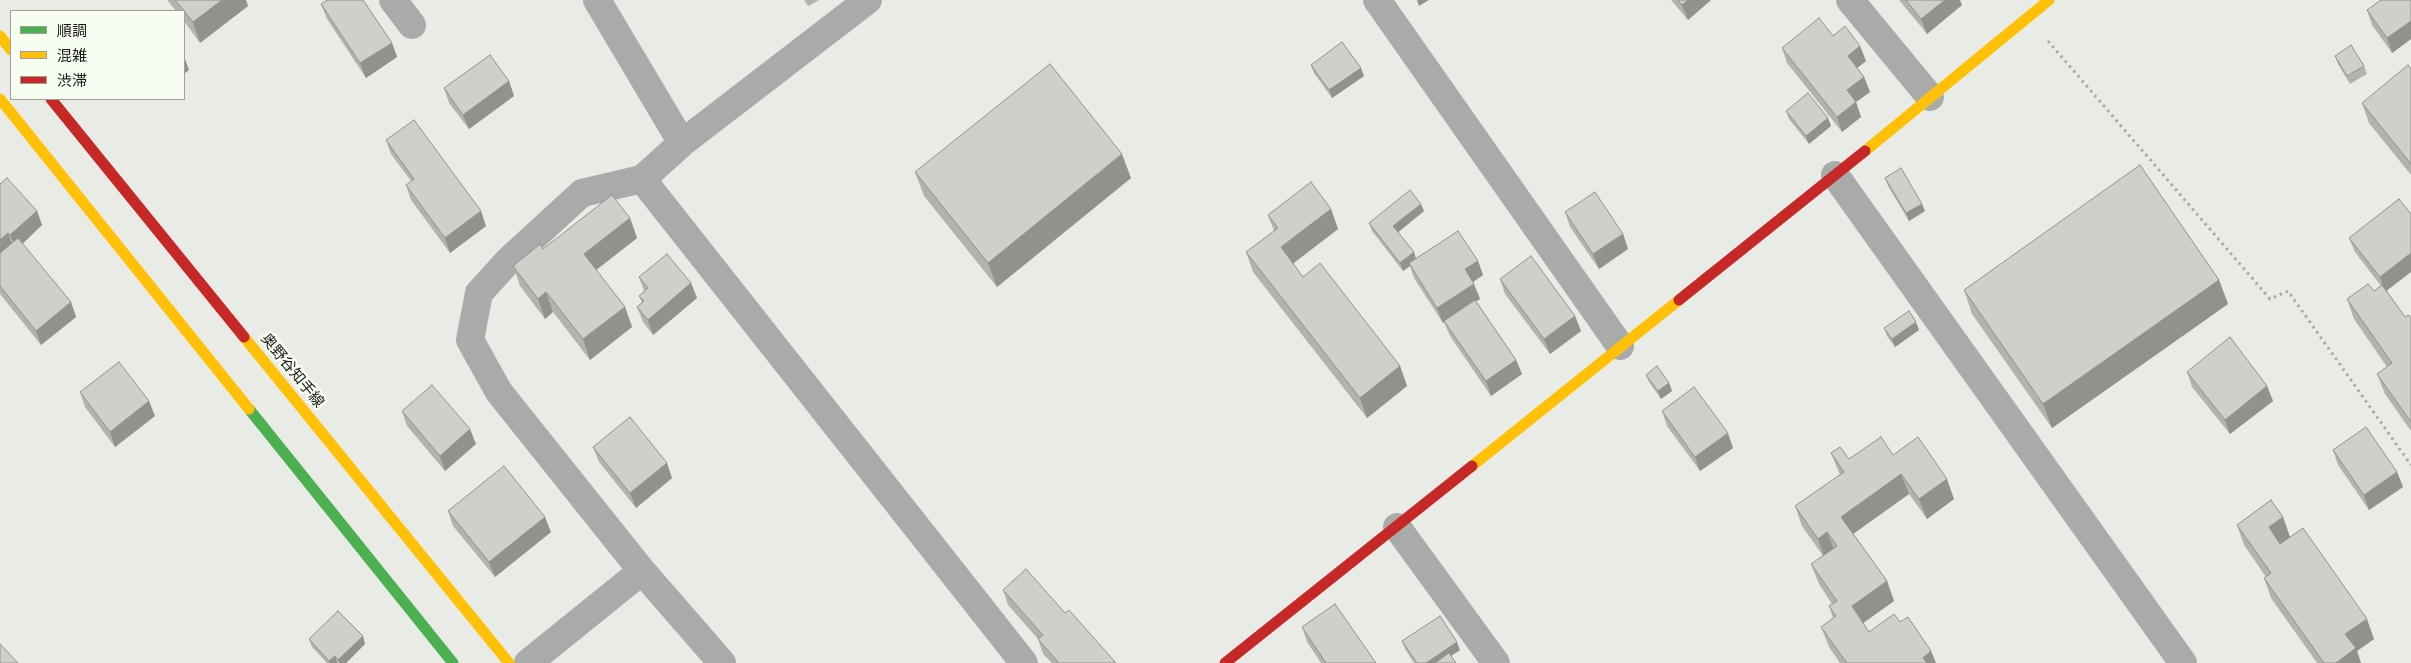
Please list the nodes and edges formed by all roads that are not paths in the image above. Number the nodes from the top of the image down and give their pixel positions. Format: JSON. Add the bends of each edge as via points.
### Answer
{"nodes":[{"id":1,"x":393,"y":0,"type":"edge"},
{"id":2,"x":597,"y":0,"type":"edge"},
{"id":3,"x":868,"y":0,"type":"edge"},
{"id":4,"x":1376,"y":0,"type":"edge"},
{"id":5,"x":1850,"y":0,"type":"edge"},
{"id":6,"x":2050,"y":0,"type":"edge"},
{"id":7,"x":412,"y":25,"type":"dead end"},
{"id":8,"x":0,"y":36,"type":"edge"},
{"id":9,"x":10,"y":49,"type":"edge"},
{"id":10,"x":1930,"y":97,"type":"junction"},
{"id":11,"x":0,"y":99,"type":"edge"},
{"id":12,"x":52,"y":100,"type":"edge"},
{"id":13,"x":682,"y":144,"type":"junction"},
{"id":14,"x":1835,"y":176,"type":"junction"},
{"id":15,"x":642,"y":180,"type":"junction"},
{"id":16,"x":1620,"y":346,"type":"junction"},
{"id":17,"x":1397,"y":527,"type":"junction"},
{"id":18,"x":642,"y":571,"type":"junction"},
{"id":19,"x":453,"y":663,"type":"edge"},
{"id":20,"x":510,"y":663,"type":"edge"},
{"id":21,"x":528,"y":663,"type":"edge"},
{"id":22,"x":722,"y":663,"type":"edge"},
{"id":23,"x":1024,"y":663,"type":"edge"},
{"id":24,"x":1225,"y":663,"type":"edge"},
{"id":25,"x":1496,"y":663,"type":"edge"},
{"id":26,"x":2183,"y":663,"type":"edge"}],
"edges":[{"from":1,"to":7,"type":"street"},
{"from":2,"to":13,"type":"street"},
{"from":3,"to":13,"type":"street"},
{"from":4,"to":16,"type":"street"},
{"from":5,"to":10,"type":"street"},
{"from":6,"to":10,"type":"main road"},
{"from":8,"to":9,"type":"main road"},
{"from":10,"to":14,"type":"main road"},
{"from":11,"to":19,"type":"main road"},
{"from":12,"to":20,"type":"main road","name":"奥野谷知手線"},
{"from":13,"to":15,"type":"street"},
{"from":14,"to":16,"type":"main road"},
{"from":14,"to":26,"type":"street"},
{"from":15,"to":18,"type":"street","via":[[582,193],[479,293],[470,340],[499,392]]},
{"from":15,"to":23,"type":"street"},
{"from":16,"to":17,"type":"main road"},
{"from":17,"to":24,"type":"main road"},
{"from":17,"to":25,"type":"street"},
{"from":18,"to":21,"type":"street"},
{"from":18,"to":22,"type":"street"}]}
